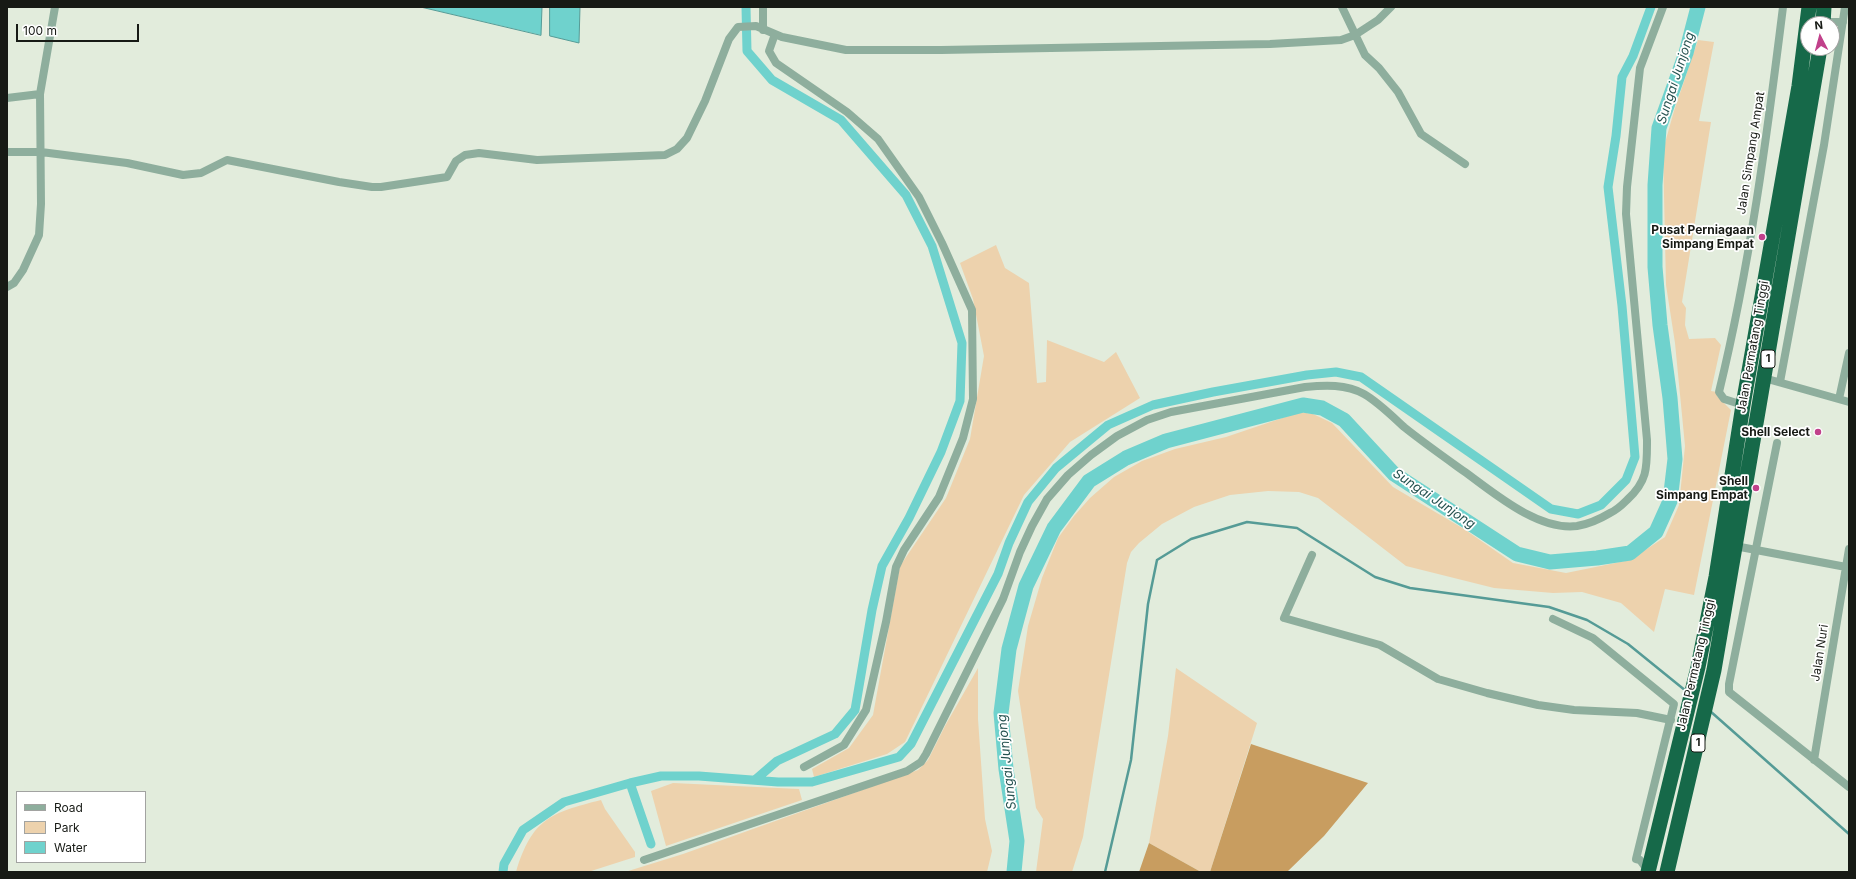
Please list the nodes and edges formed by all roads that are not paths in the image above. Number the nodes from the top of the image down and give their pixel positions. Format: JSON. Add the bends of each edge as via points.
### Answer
{"nodes":[{"id":1,"x":55,"y":7,"type":"edge"},
{"id":2,"x":763,"y":7,"type":"edge"},
{"id":3,"x":1342,"y":7,"type":"edge"},
{"id":4,"x":1391,"y":7,"type":"edge"},
{"id":5,"x":1663,"y":7,"type":"edge"},
{"id":6,"x":1783,"y":7,"type":"edge"},
{"id":7,"x":1809,"y":7,"type":"edge"},
{"id":8,"x":1844,"y":7,"type":"edge"},
{"id":9,"x":1840,"y":21,"type":"edge"},
{"id":10,"x":1843,"y":22,"type":"junction"},
{"id":11,"x":760,"y":28,"type":"junction"},
{"id":12,"x":775,"y":34,"type":"junction"},
{"id":13,"x":1355,"y":35,"type":"junction"},
{"id":14,"x":1819,"y":56,"type":"edge"},
{"id":15,"x":40,"y":94,"type":"junction"},
{"id":16,"x":7,"y":98,"type":"edge"},
{"id":17,"x":7,"y":152,"type":"edge"},
{"id":18,"x":41,"y":152,"type":"junction"},
{"id":19,"x":1465,"y":164,"type":"dead end"},
{"id":20,"x":7,"y":287,"type":"edge"},
{"id":21,"x":1849,"y":353,"type":"edge"},
{"id":22,"x":1764,"y":378,"type":"junction"},
{"id":23,"x":1780,"y":382,"type":"junction"},
{"id":24,"x":1839,"y":399,"type":"junction"},
{"id":25,"x":1849,"y":402,"type":"edge"},
{"id":26,"x":1743,"y":405,"type":"junction"},
{"id":27,"x":1777,"y":443,"type":"dead end"},
{"id":28,"x":1735,"y":546,"type":"junction"},
{"id":29,"x":1849,"y":549,"type":"edge"},
{"id":30,"x":1756,"y":550,"type":"junction"},
{"id":31,"x":1312,"y":555,"type":"dead end"},
{"id":32,"x":1846,"y":567,"type":"junction"},
{"id":33,"x":1553,"y":620,"type":"dead end"},
{"id":34,"x":1670,"y":720,"type":"junction"},
{"id":35,"x":1814,"y":760,"type":"junction"},
{"id":36,"x":804,"y":767,"type":"dead end"},
{"id":37,"x":1849,"y":787,"type":"edge"},
{"id":38,"x":644,"y":860,"type":"dead end"},
{"id":39,"x":1646,"y":867,"type":"edge"},
{"id":40,"x":1667,"y":872,"type":"edge"}],
"edges":[{"from":1,"to":15,"type":"street"},
{"from":2,"to":11,"type":"street"},
{"from":3,"to":13,"type":"street"},
{"from":4,"to":13,"type":"street","via":[[1378,20]]},
{"from":5,"to":38,"type":"street","via":[[1640,68],[1626,214],[1647,440],[1647,464],[1641,485],[1616,510],[1595,521],[1576,526],[1544,522],[1495,494],[1421,441],[1365,395],[1351,389],[1324,385],[1305,387],[1171,412],[1147,420],[1117,436],[1090,455],[1047,499],[1020,552],[1003,599],[921,762],[907,771]]},
{"from":6,"to":26,"type":"street","name":"Jalan Simpang Ampat","via":[[1755,211],[1733,334],[1719,392],[1724,399]]},
{"from":7,"to":26,"type":"highway","name":"Jalan Permatang Tinggi","number":"1","via":[[1799,86]]},
{"from":8,"to":10,"type":"street"},
{"from":9,"to":10,"type":"street"},
{"from":10,"to":23,"type":"street","via":[[1824,145]]},
{"from":11,"to":12,"type":"street"},
{"from":11,"to":18,"type":"street","via":[[738,27],[729,39],[705,101],[687,138],[677,150],[665,155],[537,160],[479,153],[465,155],[456,161],[447,177],[372,187],[227,160],[201,173],[184,175],[127,163]]},
{"from":12,"to":13,"type":"street","via":[[846,50],[1270,44],[1341,40]]},
{"from":12,"to":36,"type":"street","via":[[769,51],[776,63],[847,112],[878,139],[919,197],[972,310],[973,399],[963,438],[939,497],[904,550],[896,567],[866,710],[844,745]]},
{"from":13,"to":19,"type":"street","via":[[1365,55],[1398,92],[1420,134]]},
{"from":14,"to":22,"type":"highway","name":"Jalan Permatang Tinggi","number":"1"},
{"from":15,"to":16,"type":"street"},
{"from":15,"to":18,"type":"street"},
{"from":17,"to":18,"type":"street"},
{"from":18,"to":20,"type":"street","via":[[39,235],[23,270]]},
{"from":21,"to":24,"type":"street"},
{"from":22,"to":23,"type":"street"},
{"from":22,"to":28,"type":"highway","name":"Jalan Permatang Tinggi","number":"1"},
{"from":23,"to":24,"type":"street"},
{"from":24,"to":25,"type":"street"},
{"from":26,"to":39,"type":"highway","name":"Jalan Permatang Tinggi","number":"1","via":[[1716,577],[1698,667]]},
{"from":27,"to":30,"type":"street"},
{"from":28,"to":30,"type":"street"},
{"from":28,"to":40,"type":"highway","name":"Jalan Permatang Tinggi","number":"1","via":[[1714,670]]},
{"from":29,"to":32,"type":"street","name":"Jalan Nuri"},
{"from":30,"to":32,"type":"street"},
{"from":30,"to":35,"type":"street","via":[[1729,692]]},
{"from":31,"to":34,"type":"street","via":[[1284,618],[1380,645],[1438,679],[1487,693],[1538,705],[1637,713]]},
{"from":32,"to":35,"type":"street","name":"Jalan Nuri"},
{"from":33,"to":34,"type":"street","via":[[1592,638],[1674,704]]},
{"from":34,"to":39,"type":"street","via":[[1636,859]]},
{"from":35,"to":37,"type":"street"}]}
